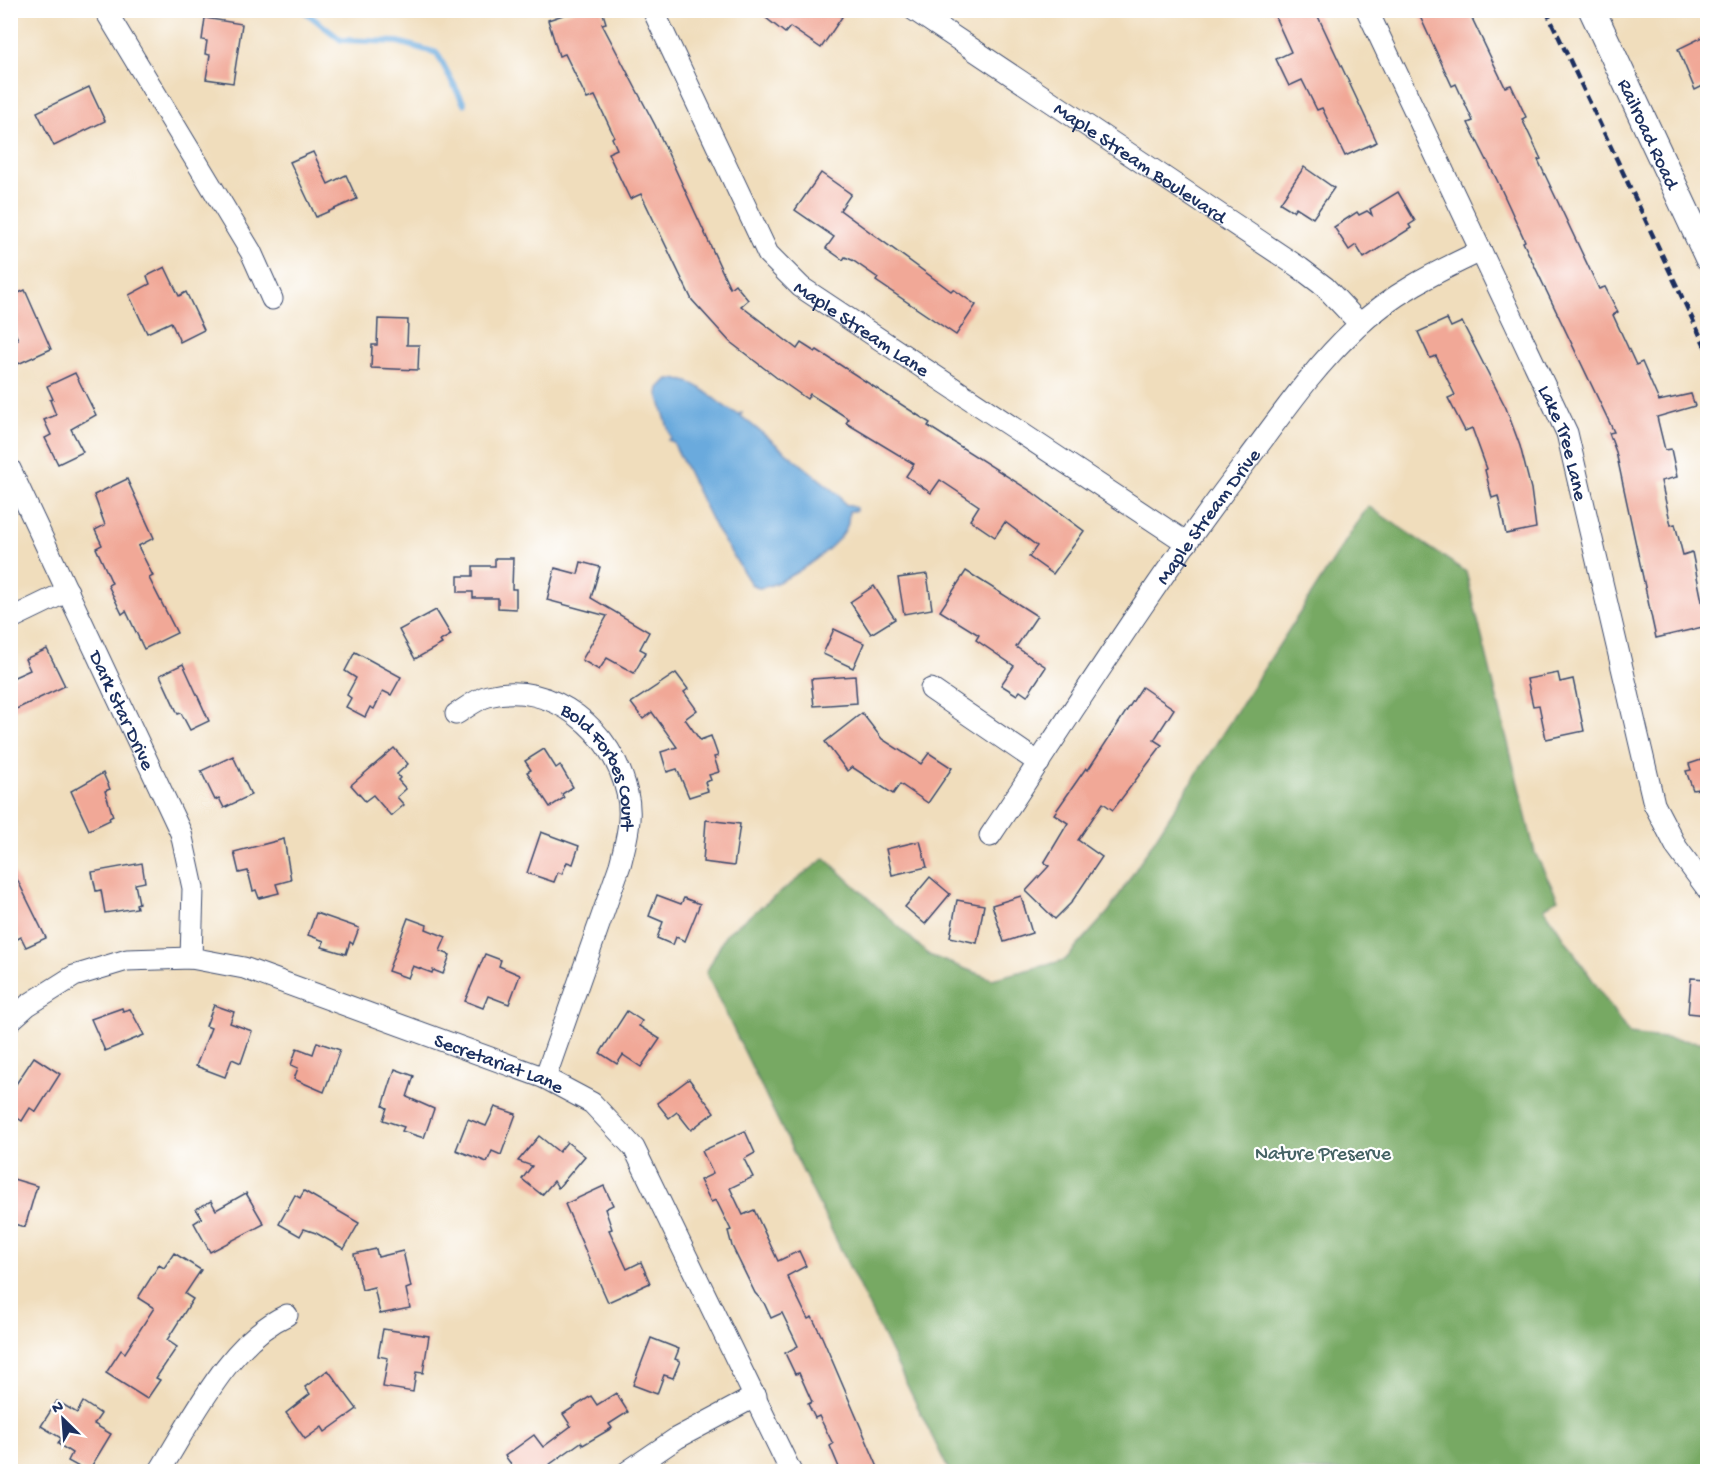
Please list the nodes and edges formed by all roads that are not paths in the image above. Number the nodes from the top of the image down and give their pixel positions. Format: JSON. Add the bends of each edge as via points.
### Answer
{"nodes":[{"id":1,"x":105,"y":10,"type":"edge"},
{"id":2,"x":653,"y":10,"type":"edge"},
{"id":3,"x":914,"y":10,"type":"edge"},
{"id":4,"x":1367,"y":10,"type":"edge"},
{"id":5,"x":1592,"y":10,"type":"edge"},
{"id":6,"x":1481,"y":251,"type":"junction"},
{"id":7,"x":1707,"y":258,"type":"edge"},
{"id":8,"x":272,"y":299,"type":"dead end"},
{"id":9,"x":1360,"y":324,"type":"junction"},
{"id":10,"x":10,"y":470,"type":"edge"},
{"id":11,"x":1186,"y":543,"type":"junction"},
{"id":12,"x":68,"y":591,"type":"junction"},
{"id":13,"x":10,"y":619,"type":"edge"},
{"id":14,"x":931,"y":689,"type":"dead end"},
{"id":15,"x":456,"y":714,"type":"dead end"},
{"id":16,"x":1039,"y":763,"type":"junction"},
{"id":17,"x":990,"y":836,"type":"dead end"},
{"id":18,"x":1707,"y":890,"type":"edge"},
{"id":19,"x":191,"y":958,"type":"junction"},
{"id":20,"x":10,"y":1022,"type":"edge"},
{"id":21,"x":545,"y":1078,"type":"junction"},
{"id":22,"x":287,"y":1316,"type":"dead end"},
{"id":23,"x":756,"y":1396,"type":"junction"},
{"id":24,"x":159,"y":1472,"type":"edge"},
{"id":25,"x":627,"y":1472,"type":"edge"},
{"id":26,"x":791,"y":1472,"type":"edge"}],
"edges":[{"from":1,"to":8,"type":"street","via":[[251,252]]},
{"from":2,"to":11,"type":"street","name":"Maple Stream Lane","via":[[768,254],[801,287]]},
{"from":3,"to":9,"type":"street","name":"Maple Stream Boulevard","via":[[1300,268],[1325,286]]},
{"from":4,"to":6,"type":"street","name":"Lake Tree Lane"},
{"from":5,"to":7,"type":"street","name":"Railroad Road"},
{"from":6,"to":9,"type":"street","name":"Maple Stream Drive","via":[[1410,287]]},
{"from":6,"to":18,"type":"street","name":"Lake Tree Lane","via":[[1567,433],[1654,804],[1677,848]]},
{"from":9,"to":11,"type":"street","name":"Maple Stream Drive","via":[[1298,393]]},
{"from":10,"to":12,"type":"street","name":"Dark Star Drive"},
{"from":11,"to":16,"type":"street","name":"Maple Stream Drive"},
{"from":12,"to":13,"type":"street"},
{"from":12,"to":19,"type":"street","name":"Dark Star Drive","via":[[181,832],[193,888]]},
{"from":14,"to":16,"type":"street"},
{"from":15,"to":21,"type":"street","name":"Bold Forbes Court","via":[[487,696],[522,692],[556,702],[594,728],[615,759],[628,794],[629,830],[620,865]]},
{"from":16,"to":17,"type":"street","name":"Maple Stream Drive"},
{"from":19,"to":20,"type":"street","name":"Secretariat Lane","via":[[127,960],[74,976],[28,1005]]},
{"from":19,"to":21,"type":"street","name":"Secretariat Lane","via":[[244,968]]},
{"from":21,"to":23,"type":"street","name":"Secretariat Lane","via":[[592,1103],[634,1148]]},
{"from":22,"to":24,"type":"street","via":[[270,1323],[229,1363]]},
{"from":23,"to":25,"type":"street","via":[[676,1438]]},
{"from":23,"to":26,"type":"street","name":"Secretariat Lane"}]}
